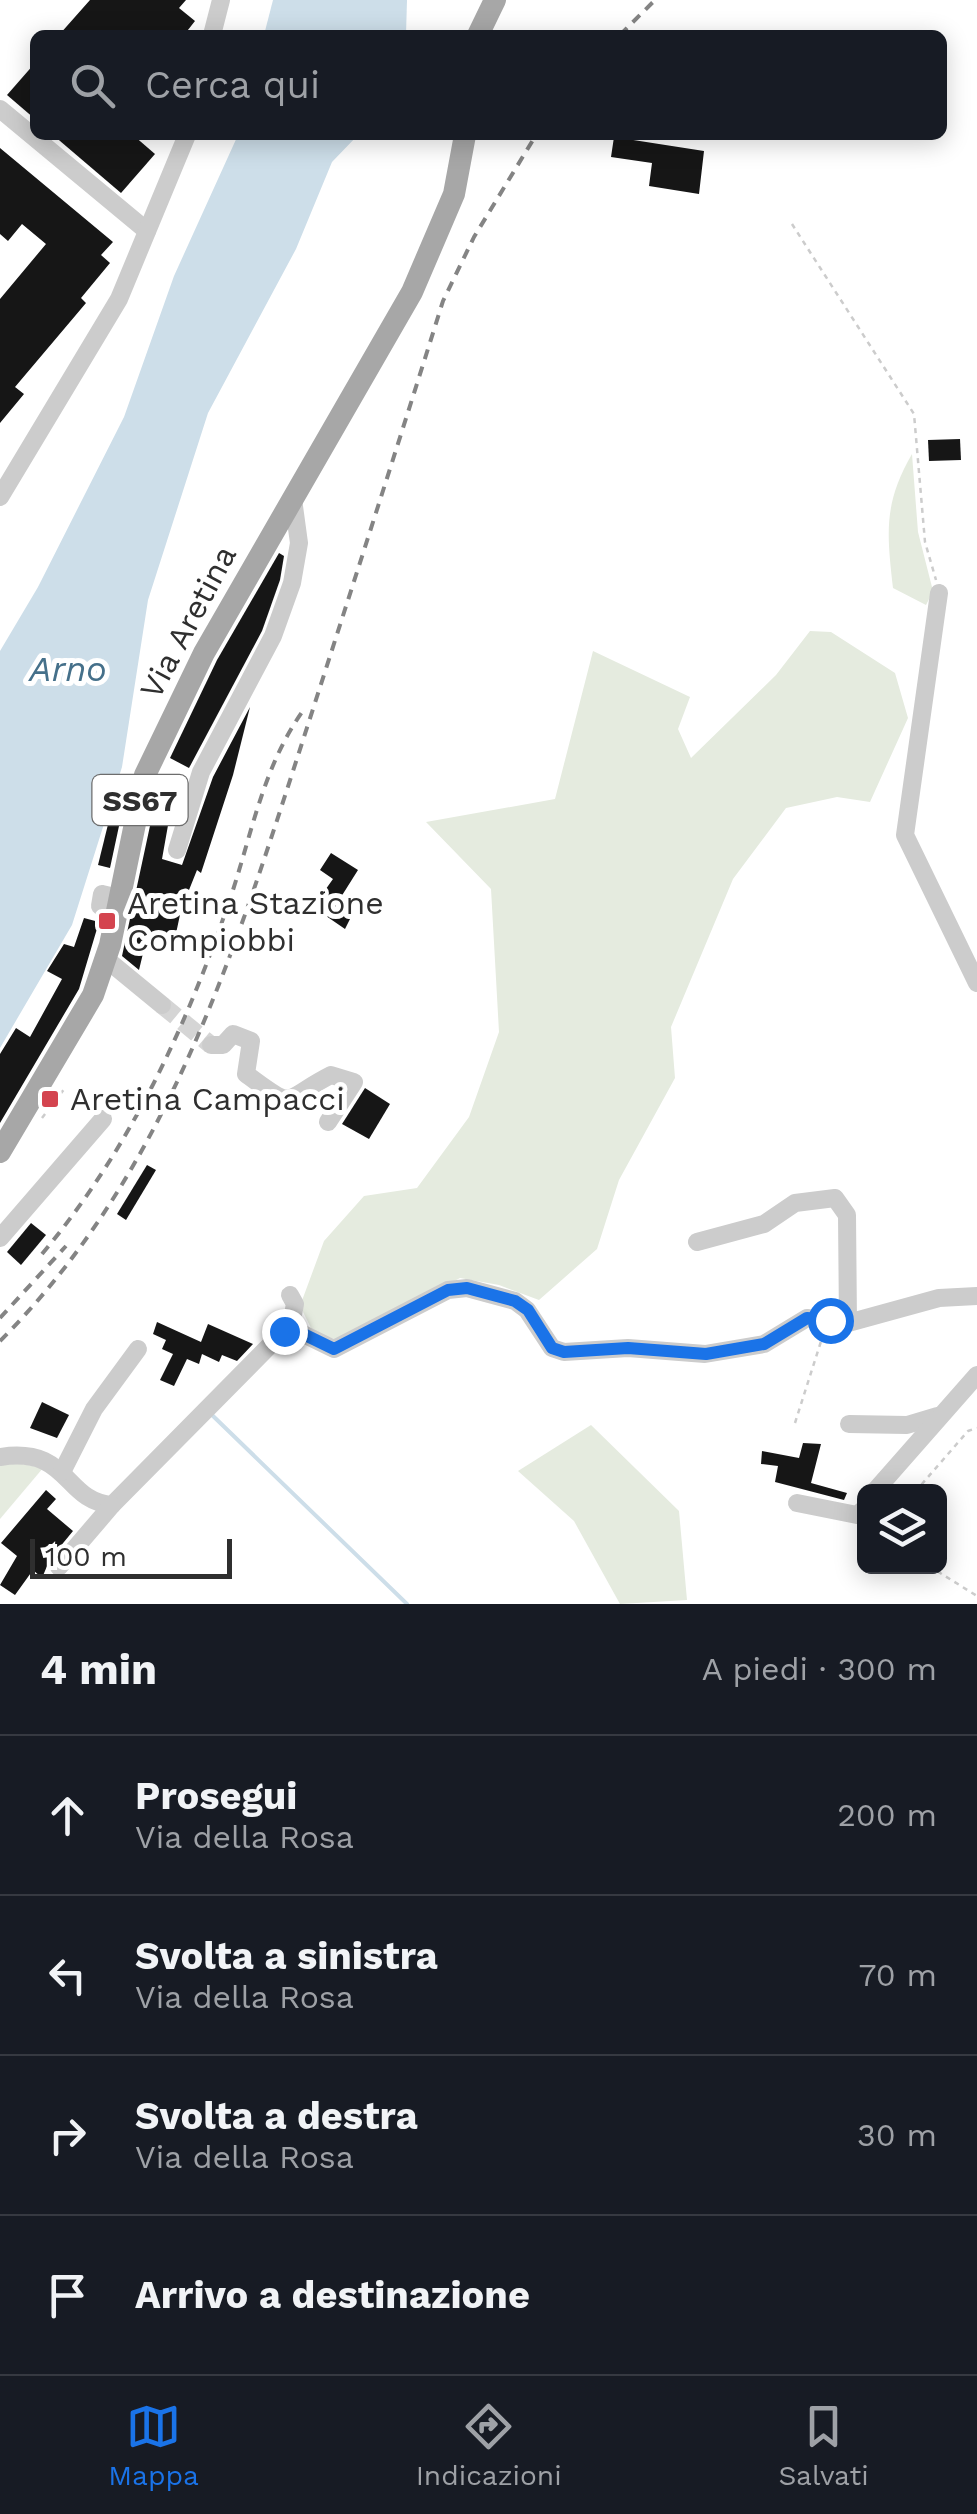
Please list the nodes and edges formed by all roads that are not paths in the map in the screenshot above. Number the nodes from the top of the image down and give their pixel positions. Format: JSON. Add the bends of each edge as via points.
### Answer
{"nodes":[{"id":1,"x":221,"y":0,"type":"edge"},
{"id":2,"x":495,"y":0,"type":"edge"},
{"id":3,"x":213,"y":30,"type":"edge"},
{"id":4,"x":480,"y":30,"type":"edge"},
{"id":5,"x":0,"y":109,"type":"edge"},
{"id":6,"x":30,"y":134,"type":"edge"},
{"id":7,"x":37,"y":140,"type":"edge"},
{"id":8,"x":185,"y":140,"type":"edge"},
{"id":9,"x":465,"y":140,"type":"edge"},
{"id":10,"x":147,"y":231,"type":"junction"},
{"id":11,"x":0,"y":497,"type":"edge"},
{"id":12,"x":293,"y":499,"type":"junction"},
{"id":13,"x":939,"y":593,"type":"road end"},
{"id":14,"x":177,"y":850,"type":"dead end"},
{"id":15,"x":106,"y":959,"type":"junction"},
{"id":16,"x":977,"y":983,"type":"edge"},
{"id":17,"x":162,"y":1005,"type":"tunnel mouth"},
{"id":18,"x":211,"y":1045,"type":"tunnel mouth"},
{"id":19,"x":103,"y":1119,"type":"dead end"},
{"id":20,"x":328,"y":1122,"type":"dead end"},
{"id":21,"x":0,"y":1152,"type":"edge"},
{"id":22,"x":0,"y":1238,"type":"edge"},
{"id":23,"x":697,"y":1242,"type":"dead end"},
{"id":24,"x":290,"y":1296,"type":"dead end"},
{"id":25,"x":977,"y":1296,"type":"edge"},
{"id":26,"x":839,"y":1322,"type":"junction"},
{"id":27,"x":290,"y":1330,"type":"junction"},
{"id":28,"x":138,"y":1349,"type":"dead end"},
{"id":29,"x":977,"y":1375,"type":"edge"},
{"id":30,"x":942,"y":1414,"type":"junction"},
{"id":31,"x":849,"y":1424,"type":"dead end"},
{"id":32,"x":0,"y":1457,"type":"edge"},
{"id":33,"x":62,"y":1472,"type":"junction"},
{"id":34,"x":881,"y":1484,"type":"edge"},
{"id":35,"x":798,"y":1502,"type":"dead end"},
{"id":36,"x":112,"y":1505,"type":"junction"},
{"id":37,"x":857,"y":1515,"type":"edge"},
{"id":38,"x":59,"y":1567,"type":"dead end"}],
"edges":[{"from":1,"to":3,"type":"street"},
{"from":2,"to":4,"type":"main road"},
{"from":5,"to":6,"type":"street"},
{"from":7,"to":10,"type":"street"},
{"from":8,"to":10,"type":"street"},
{"from":9,"to":12,"type":"main road","name":"Via Aretina","number":"SS67","via":[[438,238]]},
{"from":10,"to":11,"type":"street","via":[[80,370]]},
{"from":12,"to":14,"type":"street","via":[[299,543],[292,583],[201,772]]},
{"from":12,"to":15,"type":"main road","name":"Via Aretina","number":"SS67","via":[[138,786],[110,902]]},
{"from":13,"to":16,"type":"street","via":[[905,835]]},
{"from":15,"to":17,"type":"street"},
{"from":15,"to":21,"type":"main road","name":"Via Aretina","number":"SS67","via":[[93,996]]},
{"from":18,"to":20,"type":"street","via":[[223,1045],[233,1034],[251,1040],[246,1074],[282,1100],[294,1102],[331,1075],[354,1082]]},
{"from":19,"to":22,"type":"street"},
{"from":23,"to":26,"type":"street","via":[[764,1224],[796,1203],[836,1198],[847,1215]]},
{"from":24,"to":27,"type":"street"},
{"from":25,"to":26,"type":"street","via":[[939,1298]]},
{"from":26,"to":27,"type":"street","via":[[807,1318],[764,1344],[706,1354],[564,1352],[552,1348],[515,1301],[467,1288],[448,1290],[334,1349]]},
{"from":27,"to":36,"type":"street"},
{"from":28,"to":33,"type":"street","via":[[94,1409]]},
{"from":29,"to":30,"type":"street"},
{"from":30,"to":31,"type":"street","via":[[907,1425]]},
{"from":30,"to":34,"type":"street"},
{"from":32,"to":33,"type":"street","via":[[45,1458]]},
{"from":33,"to":36,"type":"street","via":[[98,1504]]},
{"from":35,"to":37,"type":"street"},
{"from":36,"to":38,"type":"street"}]}
